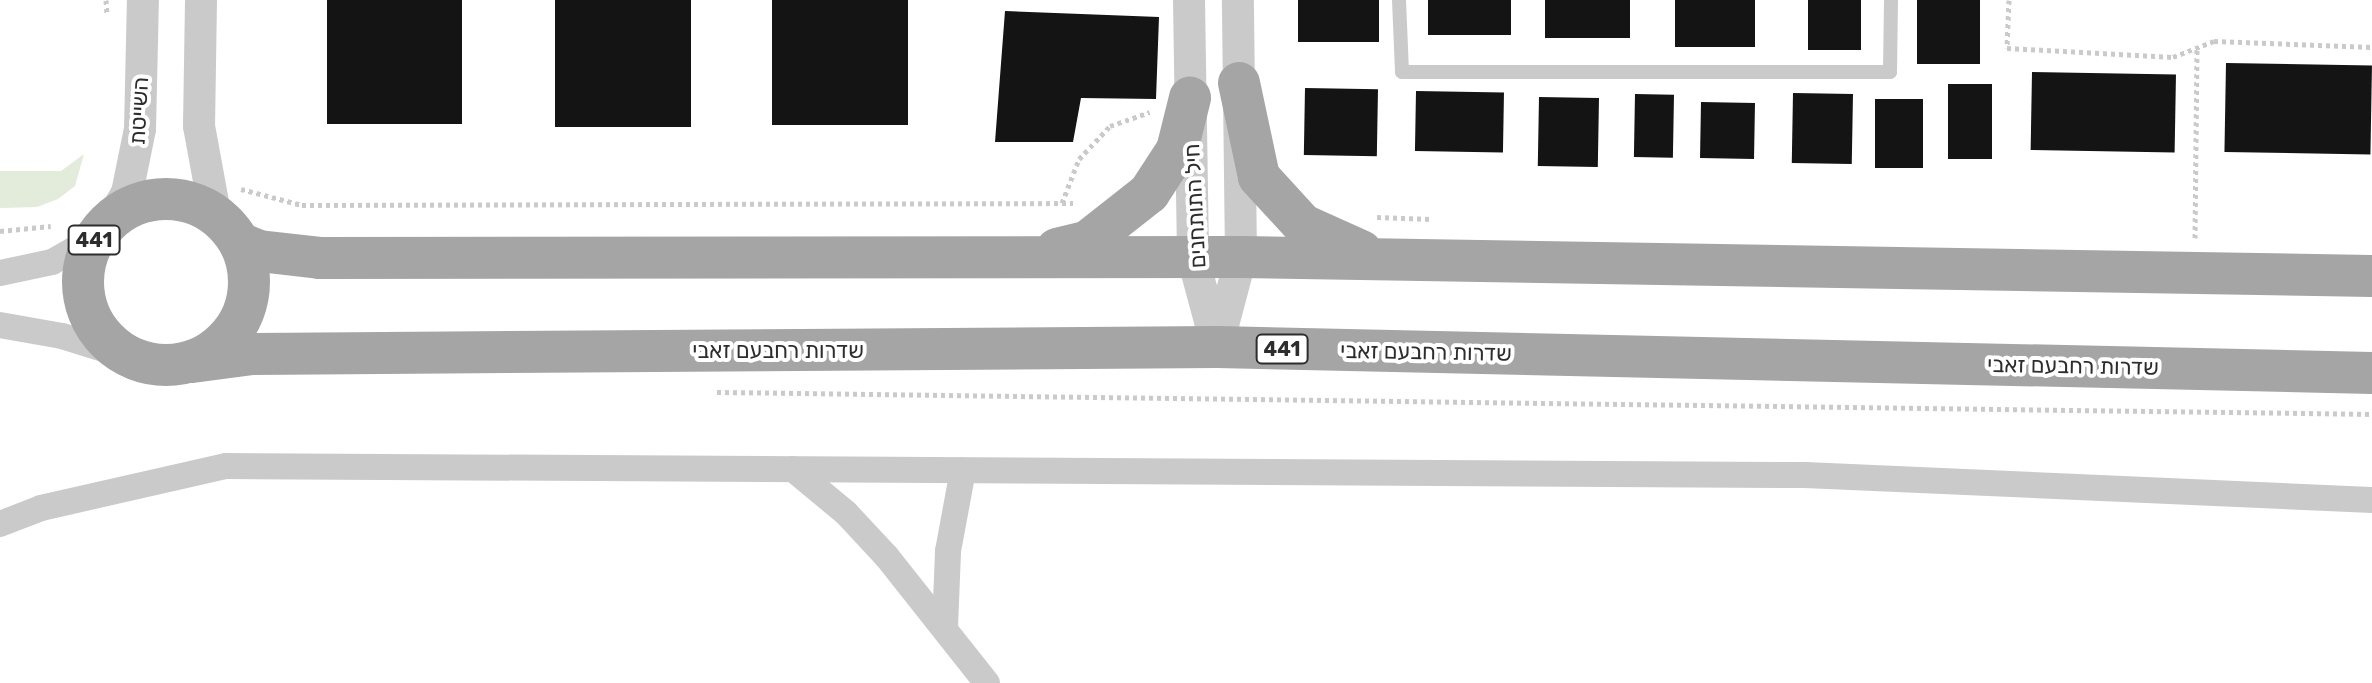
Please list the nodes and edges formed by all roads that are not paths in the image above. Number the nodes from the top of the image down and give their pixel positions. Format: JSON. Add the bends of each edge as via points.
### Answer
{"nodes":[{"id":1,"x":143,"y":0,"type":"edge"},
{"id":2,"x":201,"y":0,"type":"edge"},
{"id":3,"x":1189,"y":0,"type":"edge"},
{"id":4,"x":1238,"y":0,"type":"edge"},
{"id":5,"x":1399,"y":0,"type":"edge"},
{"id":6,"x":1891,"y":0,"type":"edge"},
{"id":7,"x":1239,"y":83,"type":"junction"},
{"id":8,"x":1188,"y":106,"type":"junction"},
{"id":9,"x":221,"y":212,"type":"junction"},
{"id":10,"x":90,"y":225,"type":"junction"},
{"id":11,"x":996,"y":257,"type":"junction"},
{"id":12,"x":1241,"y":257,"type":"junction"},
{"id":13,"x":1193,"y":258,"type":"junction"},
{"id":14,"x":1438,"y":259,"type":"junction"},
{"id":15,"x":0,"y":273,"type":"edge"},
{"id":16,"x":2372,"y":276,"type":"edge"},
{"id":17,"x":0,"y":325,"type":"edge"},
{"id":18,"x":1217,"y":347,"type":"junction"},
{"id":19,"x":132,"y":358,"type":"junction"},
{"id":20,"x":192,"y":362,"type":"junction"},
{"id":21,"x":2372,"y":373,"type":"edge"},
{"id":22,"x":793,"y":469,"type":"junction"},
{"id":23,"x":963,"y":470,"type":"junction"},
{"id":24,"x":2372,"y":500,"type":"edge"},
{"id":25,"x":0,"y":524,"type":"edge"},
{"id":26,"x":945,"y":627,"type":"junction"},
{"id":27,"x":987,"y":683,"type":"edge"}],
"edges":[{"from":1,"to":10,"type":"street","name":"השייטת","via":[[140,129],[127,193]]},
{"from":2,"to":9,"type":"street","via":[[199,126]]},
{"from":3,"to":8,"type":"street","name":"חיל התותחנים"},
{"from":4,"to":7,"type":"street","name":"חיל התותחנים"},
{"from":5,"to":6,"type":"lane","via":[[1402,72],[1890,72]]},
{"from":7,"to":12,"type":"street","name":"חיל התותחנים"},
{"from":7,"to":14,"type":"main road","via":[[1248,145],[1259,177],[1282,207],[1303,225],[1359,250]]},
{"from":8,"to":11,"type":"main road","via":[[1167,171],[1128,213],[1088,241]]},
{"from":8,"to":13,"type":"street","name":"חיל התותחנים"},
{"from":9,"to":10,"type":"main road","number":"441","via":[[160,198]]},
{"from":9,"to":11,"type":"main road","number":"441","via":[[259,251],[320,258]]},
{"from":9,"to":20,"type":"main road","via":[[249,266],[250,295],[239,324],[221,345]]},
{"from":10,"to":15,"type":"street","via":[[52,262]]},
{"from":10,"to":19,"type":"main road","number":"441","via":[[83,268],[85,306],[104,337]]},
{"from":11,"to":13,"type":"main road","number":"441"},
{"from":12,"to":13,"type":"main road","number":"441"},
{"from":12,"to":14,"type":"main road","number":"441"},
{"from":12,"to":18,"type":"street","name":"חיל התותחנים"},
{"from":13,"to":18,"type":"street","name":"חיל התותחנים"},
{"from":14,"to":16,"type":"main road","number":"441"},
{"from":17,"to":19,"type":"street","via":[[62,336]]},
{"from":18,"to":20,"type":"main road","name":"שדרות רחבעם זאבי","number":"441","via":[[252,354]]},
{"from":18,"to":21,"type":"main road","name":"שדרות רחבעם זאבי","number":"441"},
{"from":19,"to":20,"type":"main road","number":"441","via":[[161,366]]},
{"from":22,"to":23,"type":"street"},
{"from":22,"to":25,"type":"street","via":[[226,466],[41,508]]},
{"from":22,"to":26,"type":"street","via":[[846,513]]},
{"from":23,"to":24,"type":"street","via":[[1805,475]]},
{"from":23,"to":26,"type":"street","via":[[948,551]]},
{"from":26,"to":27,"type":"street"}]}
